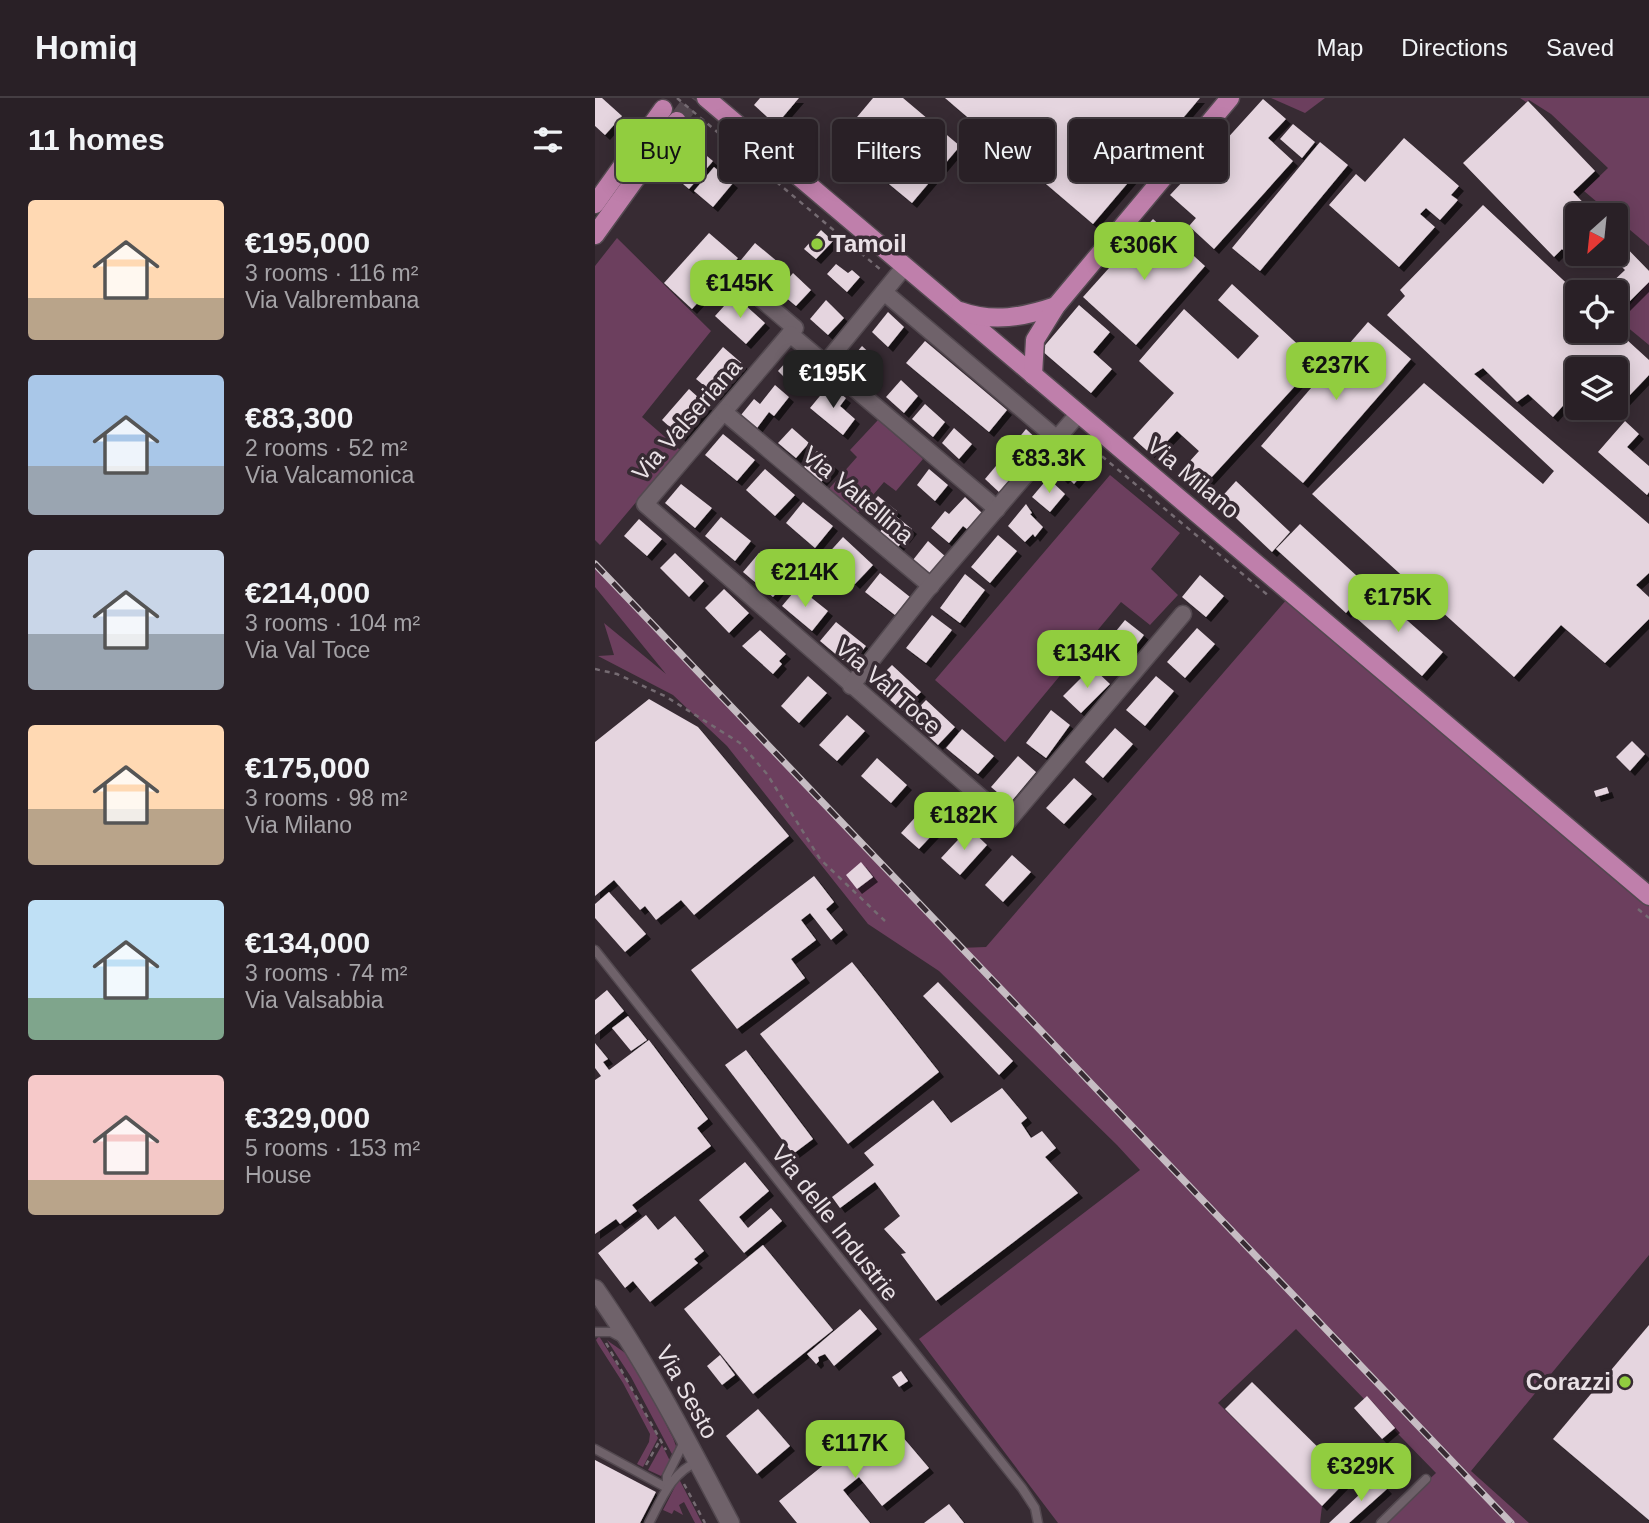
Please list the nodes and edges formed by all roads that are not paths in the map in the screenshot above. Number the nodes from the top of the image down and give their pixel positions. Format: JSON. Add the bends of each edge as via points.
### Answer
{"nodes":[{"id":1,"x":706,"y":98,"type":"edge"},
{"id":2,"x":1230,"y":98,"type":"edge"},
{"id":3,"x":670,"y":104,"type":"tunnel mouth"},
{"id":4,"x":633,"y":182,"type":"edge"},
{"id":5,"x":595,"y":204,"type":"edge"},
{"id":6,"x":595,"y":235,"type":"edge"},
{"id":7,"x":905,"y":267,"type":"junction"},
{"id":8,"x":741,"y":282,"type":"dead end"},
{"id":9,"x":889,"y":286,"type":"junction"},
{"id":10,"x":1056,"y":306,"type":"junction"},
{"id":11,"x":956,"y":309,"type":"junction"},
{"id":12,"x":1025,"y":316,"type":"junction"},
{"id":13,"x":790,"y":334,"type":"junction"},
{"id":14,"x":1035,"y":340,"type":"junction"},
{"id":15,"x":1008,"y":354,"type":"junction"},
{"id":16,"x":825,"y":364,"type":"junction"},
{"id":17,"x":1033,"y":375,"type":"junction"},
{"id":18,"x":724,"y":412,"type":"junction"},
{"id":19,"x":1079,"y":413,"type":"junction"},
{"id":20,"x":1056,"y":438,"type":"junction"},
{"id":21,"x":645,"y":504,"type":"joint"},
{"id":22,"x":997,"y":509,"type":"junction"},
{"id":23,"x":931,"y":586,"type":"junction"},
{"id":24,"x":1183,"y":614,"type":"dead end"},
{"id":25,"x":851,"y":686,"type":"junction"},
{"id":26,"x":1649,"y":896,"type":"edge"},
{"id":27,"x":595,"y":950,"type":"edge"},
{"id":28,"x":597,"y":1297,"type":"edge"},
{"id":29,"x":597,"y":1331,"type":"edge"},
{"id":30,"x":632,"y":1344,"type":"junction"},
{"id":31,"x":685,"y":1438,"type":"junction"},
{"id":32,"x":595,"y":1449,"type":"edge"},
{"id":33,"x":698,"y":1462,"type":"junction"},
{"id":34,"x":1426,"y":1479,"type":"dead end"},
{"id":35,"x":667,"y":1488,"type":"junction"},
{"id":36,"x":649,"y":1523,"type":"edge"},
{"id":37,"x":730,"y":1523,"type":"edge"},
{"id":38,"x":1038,"y":1523,"type":"edge"},
{"id":39,"x":1381,"y":1523,"type":"edge"}],
"edges":[{"from":1,"to":7,"type":"main road","name":"Via Milano"},
{"from":2,"to":10,"type":"main road"},
{"from":3,"to":5,"type":"main road"},
{"from":4,"to":6,"type":"main road"},
{"from":7,"to":9,"type":"street"},
{"from":7,"to":11,"type":"main road","name":"Via Milano"},
{"from":8,"to":13,"type":"street","via":[[795,328]]},
{"from":9,"to":16,"type":"street"},
{"from":9,"to":20,"type":"street"},
{"from":10,"to":12,"type":"main road"},
{"from":10,"to":14,"type":"main road"},
{"from":11,"to":12,"type":"main road","via":[[988,317]]},
{"from":11,"to":15,"type":"main road","name":"Via Milano"},
{"from":12,"to":15,"type":"main road","via":[[1012,330]]},
{"from":13,"to":16,"type":"street"},
{"from":13,"to":18,"type":"street","name":"Via Valseriana"},
{"from":14,"to":15,"type":"main road"},
{"from":14,"to":17,"type":"main road"},
{"from":15,"to":17,"type":"main road","name":"Via Milano"},
{"from":16,"to":22,"type":"street"},
{"from":17,"to":19,"type":"main road","name":"Via Milano"},
{"from":18,"to":21,"type":"street","name":"Via Valseriana"},
{"from":18,"to":23,"type":"street","name":"Via Valtellina"},
{"from":19,"to":20,"type":"street"},
{"from":19,"to":26,"type":"main road","name":"Via Milano"},
{"from":20,"to":22,"type":"street"},
{"from":21,"to":25,"type":"street","name":"Via Val Toce"},
{"from":22,"to":23,"type":"street"},
{"from":23,"to":25,"type":"street"},
{"from":24,"to":25,"type":"street","name":"Via Val Toce","via":[[1008,821]]},
{"from":27,"to":38,"type":"lane","name":"Via delle Industrie","via":[[1022,1488],[1035,1508]]},
{"from":28,"to":30,"type":"street","name":"Via Sesto"},
{"from":29,"to":30,"type":"lane","via":[[611,1332]]},
{"from":30,"to":31,"type":"street","name":"Via Sesto"},
{"from":31,"to":33,"type":"street","name":"Via Sesto"},
{"from":31,"to":35,"type":"lane","via":[[667,1476]]},
{"from":32,"to":35,"type":"lane"},
{"from":33,"to":35,"type":"lane","via":[[684,1467]]},
{"from":33,"to":37,"type":"street","name":"Via Sesto"},
{"from":34,"to":39,"type":"lane"},
{"from":35,"to":36,"type":"lane"}]}
